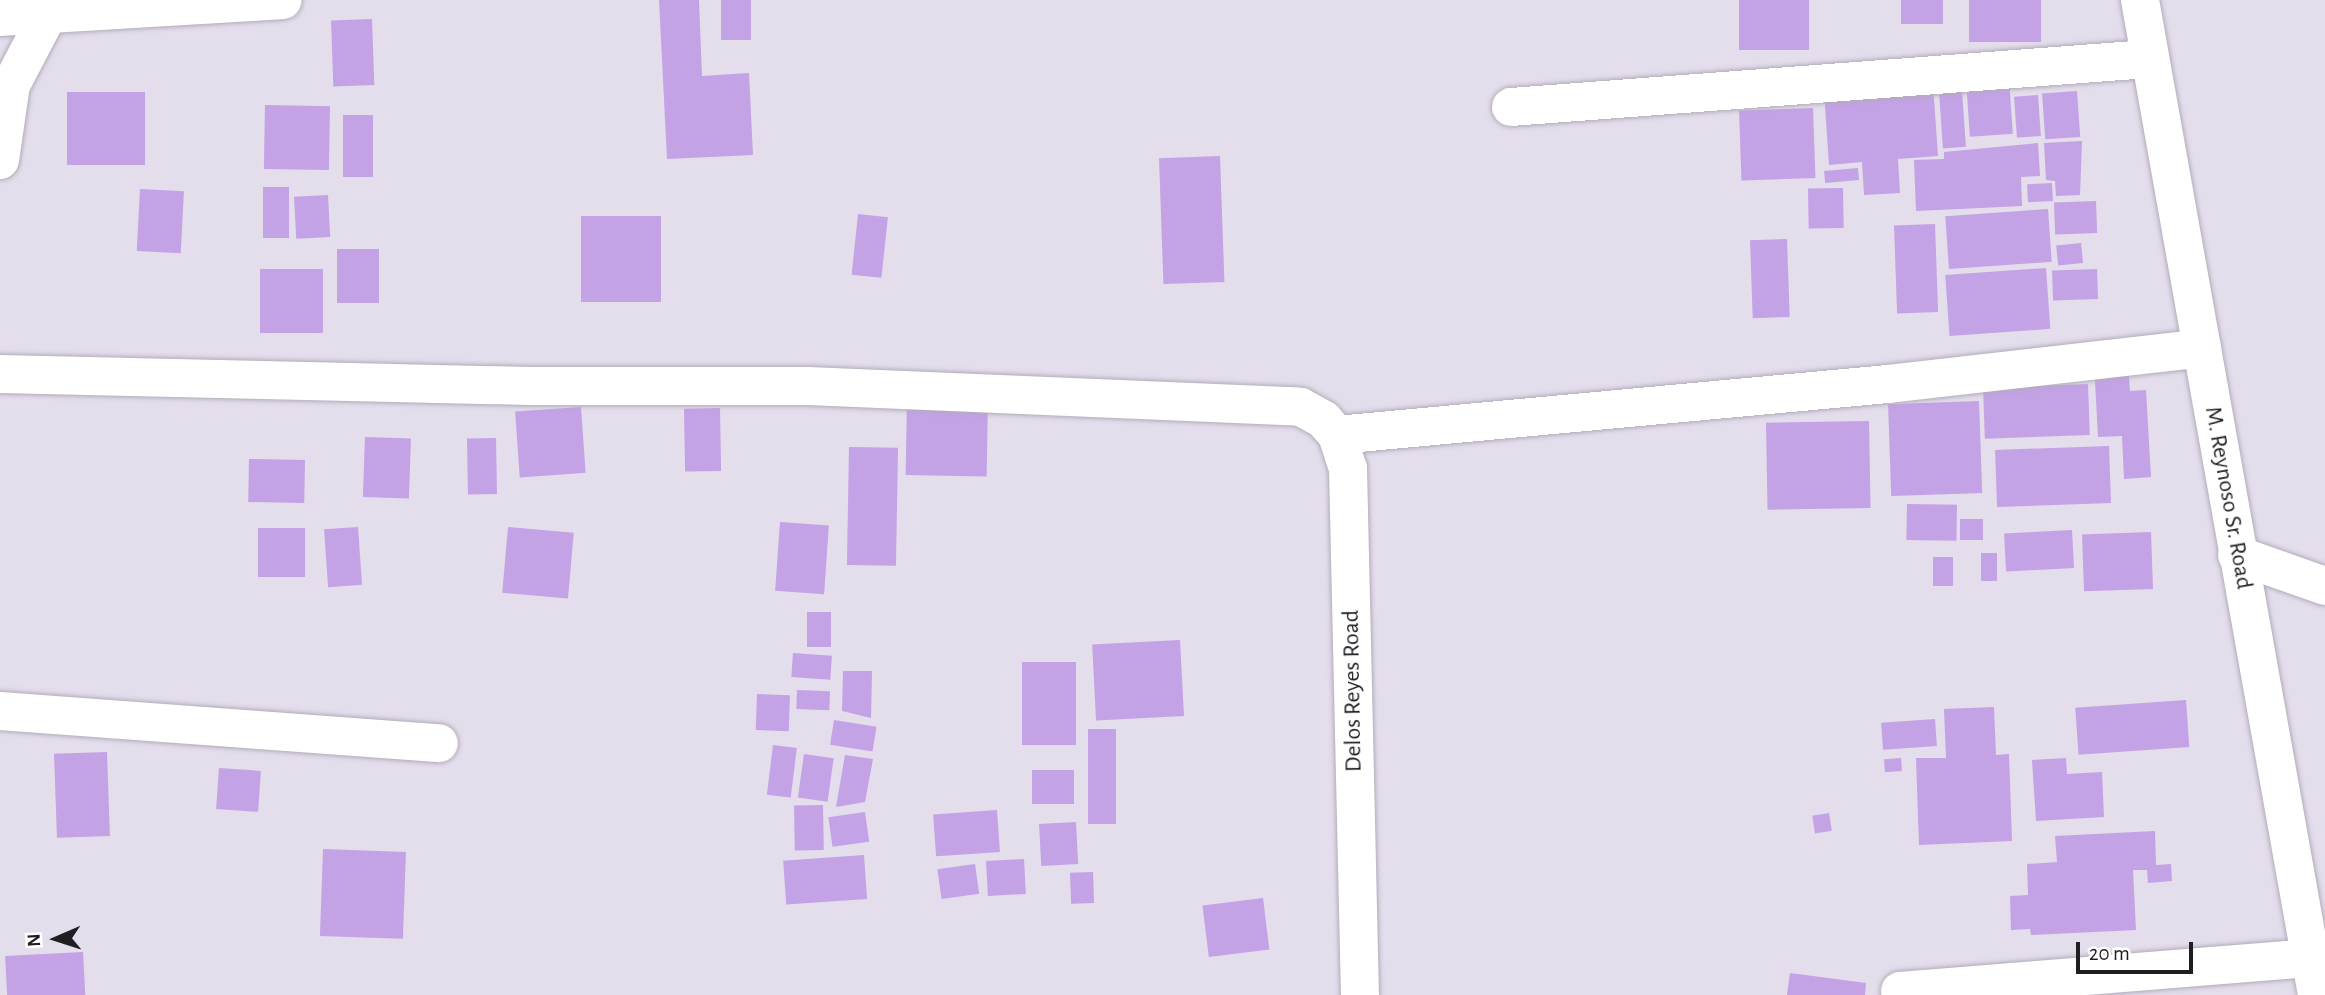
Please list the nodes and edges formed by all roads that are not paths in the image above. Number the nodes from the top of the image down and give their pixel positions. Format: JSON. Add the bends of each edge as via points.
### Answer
{"nodes":[{"id":1,"x":282,"y":0,"type":"edge"},
{"id":2,"x":2140,"y":0,"type":"edge"},
{"id":3,"x":63,"y":8,"type":"edge"},
{"id":4,"x":0,"y":17,"type":"edge"},
{"id":5,"x":2148,"y":59,"type":"junction"},
{"id":6,"x":1511,"y":107,"type":"dead end"},
{"id":7,"x":0,"y":160,"type":"edge"},
{"id":8,"x":2202,"y":348,"type":"junction"},
{"id":9,"x":0,"y":374,"type":"edge"},
{"id":10,"x":1337,"y":435,"type":"junction"},
{"id":11,"x":2237,"y":555,"type":"junction"},
{"id":12,"x":2325,"y":586,"type":"edge"},
{"id":13,"x":0,"y":711,"type":"edge"},
{"id":14,"x":439,"y":743,"type":"dead end"},
{"id":15,"x":2312,"y":958,"type":"junction"},
{"id":16,"x":1900,"y":991,"type":"dead end"},
{"id":17,"x":1360,"y":995,"type":"edge"},
{"id":18,"x":2317,"y":995,"type":"edge"}],
"edges":[{"from":1,"to":3,"type":"street"},
{"from":2,"to":5,"type":"street","name":"M. Reynoso Sr. Road"},
{"from":3,"to":4,"type":"street"},
{"from":3,"to":7,"type":"street","via":[[11,85]]},
{"from":5,"to":6,"type":"street"},
{"from":5,"to":8,"type":"street","name":"M. Reynoso Sr. Road"},
{"from":8,"to":10,"type":"street","via":[[1888,384]]},
{"from":8,"to":11,"type":"street","name":"M. Reynoso Sr. Road"},
{"from":9,"to":10,"type":"street","via":[[530,387],[808,386],[1301,407]]},
{"from":10,"to":17,"type":"street","name":"Delos Reyes Road","via":[[1348,468]]},
{"from":11,"to":12,"type":"street"},
{"from":11,"to":15,"type":"street","name":"M. Reynoso Sr. Road"},
{"from":13,"to":14,"type":"street"},
{"from":15,"to":16,"type":"street"},
{"from":15,"to":18,"type":"street","name":"M. Reynoso Sr. Road"}]}
